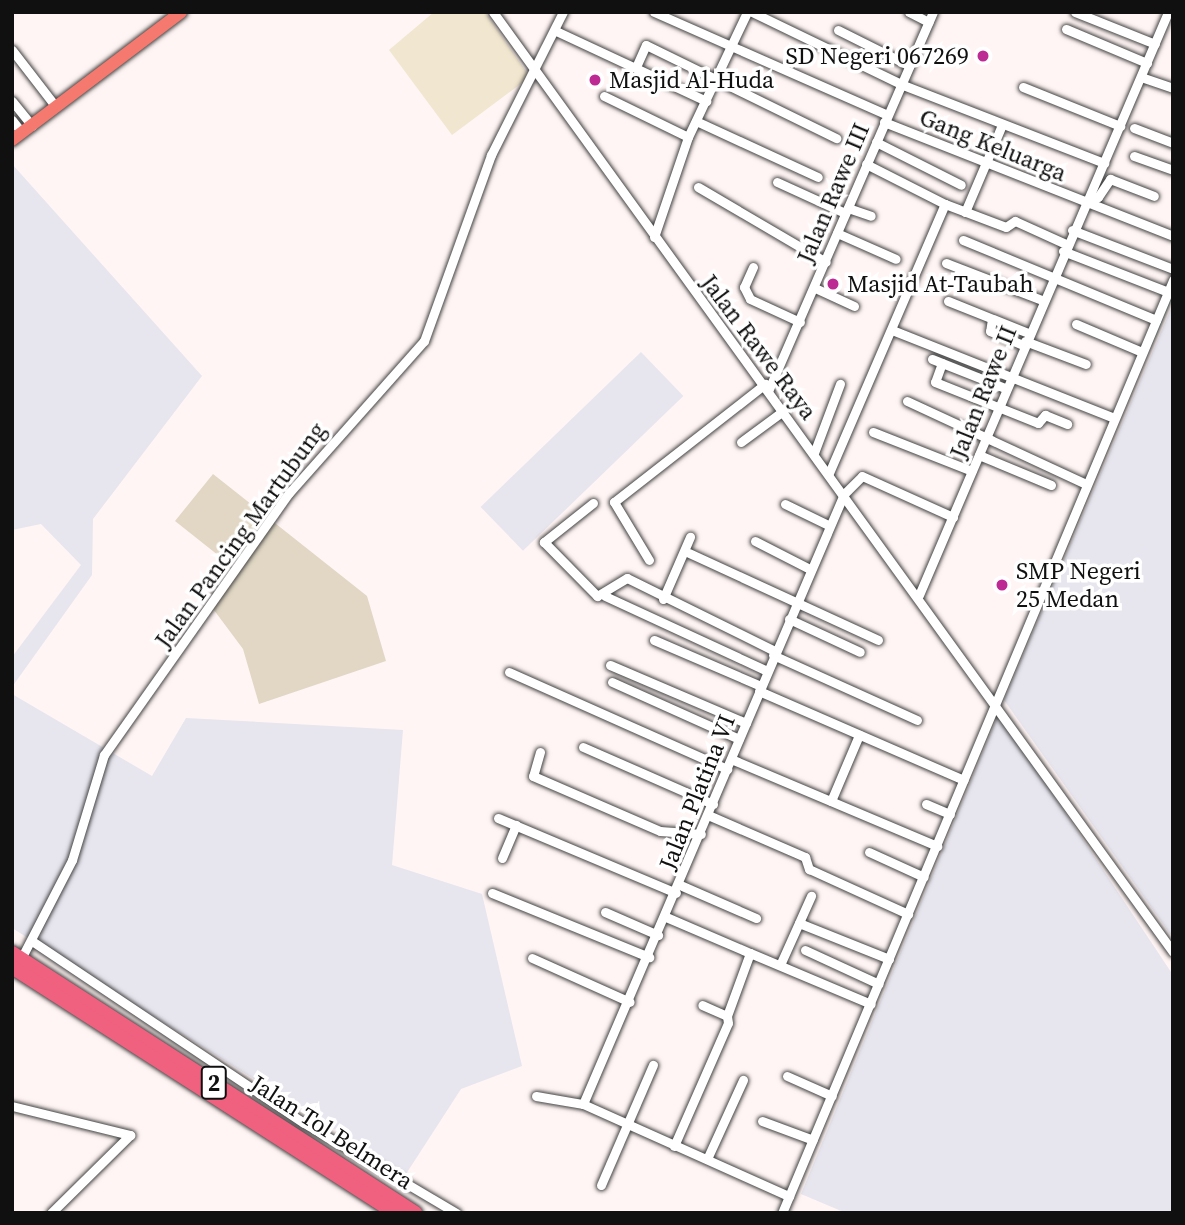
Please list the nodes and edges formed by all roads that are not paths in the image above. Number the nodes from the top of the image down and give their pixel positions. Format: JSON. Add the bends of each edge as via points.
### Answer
{"nodes":[{"id":1,"x":181,"y":12,"type":"edge"},
{"id":2,"x":493,"y":12,"type":"edge"},
{"id":3,"x":563,"y":12,"type":"edge"},
{"id":4,"x":654,"y":12,"type":"edge"},
{"id":5,"x":749,"y":12,"type":"edge"},
{"id":6,"x":909,"y":12,"type":"edge"},
{"id":7,"x":933,"y":12,"type":"edge"},
{"id":8,"x":1075,"y":12,"type":"edge"},
{"id":9,"x":1168,"y":12,"type":"edge"},
{"id":10,"x":929,"y":22,"type":"junction"},
{"id":11,"x":1066,"y":29,"type":"dead end"},
{"id":12,"x":838,"y":30,"type":"dead end"},
{"id":13,"x":556,"y":31,"type":"junction"},
{"id":14,"x":1155,"y":44,"type":"junction"},
{"id":15,"x":733,"y":45,"type":"junction"},
{"id":16,"x":12,"y":50,"type":"edge"},
{"id":17,"x":1147,"y":63,"type":"junction"},
{"id":18,"x":910,"y":66,"type":"junction"},
{"id":19,"x":636,"y":68,"type":"junction"},
{"id":20,"x":535,"y":74,"type":"junction"},
{"id":21,"x":1141,"y":77,"type":"junction"},
{"id":22,"x":716,"y":80,"type":"junction"},
{"id":23,"x":902,"y":85,"type":"junction"},
{"id":24,"x":1023,"y":87,"type":"dead end"},
{"id":25,"x":1173,"y":88,"type":"edge"},
{"id":26,"x":604,"y":96,"type":"dead end"},
{"id":27,"x":12,"y":101,"type":"edge"},
{"id":28,"x":706,"y":101,"type":"junction"},
{"id":29,"x":56,"y":107,"type":"junction"},
{"id":30,"x":886,"y":119,"type":"junction"},
{"id":31,"x":12,"y":120,"type":"edge"},
{"id":32,"x":696,"y":121,"type":"junction"},
{"id":33,"x":1003,"y":125,"type":"junction"},
{"id":34,"x":1120,"y":126,"type":"junction"},
{"id":35,"x":1134,"y":128,"type":"dead end"},
{"id":36,"x":22,"y":133,"type":"edge"},
{"id":37,"x":688,"y":137,"type":"junction"},
{"id":38,"x":836,"y":138,"type":"dead end"},
{"id":39,"x":876,"y":142,"type":"junction"},
{"id":40,"x":1173,"y":143,"type":"edge"},
{"id":41,"x":1134,"y":156,"type":"dead end"},
{"id":42,"x":1104,"y":163,"type":"junction"},
{"id":43,"x":866,"y":164,"type":"junction"},
{"id":44,"x":985,"y":165,"type":"junction"},
{"id":45,"x":1173,"y":170,"type":"edge"},
{"id":46,"x":818,"y":177,"type":"dead end"},
{"id":47,"x":777,"y":182,"type":"dead end"},
{"id":48,"x":961,"y":185,"type":"dead end"},
{"id":49,"x":698,"y":187,"type":"dead end"},
{"id":50,"x":1154,"y":196,"type":"dead end"},
{"id":51,"x":1089,"y":200,"type":"junction"},
{"id":52,"x":945,"y":204,"type":"junction"},
{"id":53,"x":847,"y":210,"type":"junction"},
{"id":54,"x":965,"y":212,"type":"junction"},
{"id":55,"x":871,"y":216,"type":"dead end"},
{"id":56,"x":1072,"y":230,"type":"junction"},
{"id":57,"x":837,"y":233,"type":"junction"},
{"id":58,"x":1173,"y":236,"type":"edge"},
{"id":59,"x":654,"y":237,"type":"junction"},
{"id":60,"x":963,"y":240,"type":"dead end"},
{"id":61,"x":1064,"y":247,"type":"junction"},
{"id":62,"x":896,"y":259,"type":"dead end"},
{"id":63,"x":825,"y":261,"type":"junction"},
{"id":64,"x":946,"y":264,"type":"dead end"},
{"id":65,"x":753,"y":267,"type":"dead end"},
{"id":66,"x":1173,"y":270,"type":"edge"},
{"id":67,"x":1053,"y":274,"type":"junction"},
{"id":68,"x":1173,"y":280,"type":"edge"},
{"id":69,"x":815,"y":288,"type":"junction"},
{"id":70,"x":1168,"y":292,"type":"junction"},
{"id":71,"x":1042,"y":300,"type":"junction"},
{"id":72,"x":948,"y":302,"type":"dead end"},
{"id":73,"x":854,"y":306,"type":"dead end"},
{"id":74,"x":1156,"y":320,"type":"junction"},
{"id":75,"x":800,"y":322,"type":"junction"},
{"id":76,"x":1076,"y":324,"type":"dead end"},
{"id":77,"x":892,"y":330,"type":"junction"},
{"id":78,"x":1025,"y":340,"type":"junction"},
{"id":79,"x":1142,"y":352,"type":"junction"},
{"id":80,"x":1086,"y":364,"type":"dead end"},
{"id":81,"x":1010,"y":376,"type":"junction"},
{"id":82,"x":840,"y":384,"type":"dead end"},
{"id":83,"x":767,"y":387,"type":"junction"},
{"id":84,"x":1005,"y":388,"type":"junction"},
{"id":85,"x":906,"y":401,"type":"dead end"},
{"id":86,"x":997,"y":406,"type":"junction"},
{"id":87,"x":783,"y":411,"type":"junction"},
{"id":88,"x":1114,"y":418,"type":"junction"},
{"id":89,"x":1067,"y":424,"type":"dead end"},
{"id":90,"x":873,"y":432,"type":"dead end"},
{"id":91,"x":984,"y":436,"type":"junction"},
{"id":92,"x":741,"y":442,"type":"dead end"},
{"id":93,"x":814,"y":453,"type":"junction"},
{"id":94,"x":979,"y":455,"type":"junction"},
{"id":95,"x":972,"y":471,"type":"junction"},
{"id":96,"x":829,"y":473,"type":"junction"},
{"id":97,"x":1086,"y":484,"type":"junction"},
{"id":98,"x":1051,"y":485,"type":"dead end"},
{"id":99,"x":844,"y":494,"type":"junction"},
{"id":100,"x":593,"y":503,"type":"dead end"},
{"id":101,"x":785,"y":504,"type":"dead end"},
{"id":102,"x":953,"y":517,"type":"junction"},
{"id":103,"x":828,"y":525,"type":"junction"},
{"id":104,"x":690,"y":537,"type":"dead end"},
{"id":105,"x":755,"y":541,"type":"dead end"},
{"id":106,"x":689,"y":553,"type":"dead end"},
{"id":107,"x":649,"y":561,"type":"dead end"},
{"id":108,"x":810,"y":569,"type":"junction"},
{"id":109,"x":919,"y":595,"type":"junction"},
{"id":110,"x":605,"y":596,"type":"junction"},
{"id":111,"x":663,"y":600,"type":"junction"},
{"id":112,"x":795,"y":605,"type":"junction"},
{"id":113,"x":789,"y":619,"type":"junction"},
{"id":114,"x":654,"y":640,"type":"dead end"},
{"id":115,"x":878,"y":640,"type":"dead end"},
{"id":116,"x":860,"y":652,"type":"dead end"},
{"id":117,"x":774,"y":653,"type":"junction"},
{"id":118,"x":610,"y":665,"type":"dead end"},
{"id":119,"x":767,"y":671,"type":"junction"},
{"id":120,"x":509,"y":672,"type":"dead end"},
{"id":121,"x":612,"y":682,"type":"dead end"},
{"id":122,"x":760,"y":689,"type":"junction"},
{"id":123,"x":1000,"y":708,"type":"junction"},
{"id":124,"x":917,"y":720,"type":"dead end"},
{"id":125,"x":746,"y":723,"type":"junction"},
{"id":126,"x":859,"y":736,"type":"junction"},
{"id":127,"x":739,"y":739,"type":"junction"},
{"id":128,"x":583,"y":747,"type":"dead end"},
{"id":129,"x":540,"y":751,"type":"dead end"},
{"id":130,"x":729,"y":764,"type":"junction"},
{"id":131,"x":964,"y":780,"type":"junction"},
{"id":132,"x":831,"y":801,"type":"junction"},
{"id":133,"x":713,"y":804,"type":"junction"},
{"id":134,"x":926,"y":804,"type":"dead end"},
{"id":135,"x":950,"y":814,"type":"junction"},
{"id":136,"x":708,"y":815,"type":"junction"},
{"id":137,"x":498,"y":818,"type":"dead end"},
{"id":138,"x":516,"y":825,"type":"junction"},
{"id":139,"x":701,"y":834,"type":"junction"},
{"id":140,"x":937,"y":846,"type":"junction"},
{"id":141,"x":869,"y":852,"type":"dead end"},
{"id":142,"x":502,"y":858,"type":"dead end"},
{"id":143,"x":924,"y":877,"type":"junction"},
{"id":144,"x":678,"y":889,"type":"junction"},
{"id":145,"x":492,"y":893,"type":"dead end"},
{"id":146,"x":811,"y":896,"type":"dead end"},
{"id":147,"x":605,"y":912,"type":"dead end"},
{"id":148,"x":908,"y":914,"type":"junction"},
{"id":149,"x":666,"y":917,"type":"junction"},
{"id":150,"x":756,"y":918,"type":"dead end"},
{"id":151,"x":799,"y":923,"type":"junction"},
{"id":152,"x":659,"y":935,"type":"junction"},
{"id":153,"x":32,"y":941,"type":"junction"},
{"id":154,"x":805,"y":950,"type":"dead end"},
{"id":155,"x":1173,"y":952,"type":"edge"},
{"id":156,"x":18,"y":953,"type":"edge"},
{"id":157,"x":750,"y":953,"type":"junction"},
{"id":158,"x":649,"y":957,"type":"junction"},
{"id":159,"x":532,"y":958,"type":"dead end"},
{"id":160,"x":889,"y":959,"type":"junction"},
{"id":161,"x":780,"y":965,"type":"junction"},
{"id":162,"x":12,"y":967,"type":"edge"},
{"id":163,"x":879,"y":984,"type":"junction"},
{"id":164,"x":630,"y":1002,"type":"junction"},
{"id":165,"x":871,"y":1004,"type":"junction"},
{"id":166,"x":702,"y":1005,"type":"dead end"},
{"id":167,"x":727,"y":1016,"type":"junction"},
{"id":168,"x":653,"y":1065,"type":"dead end"},
{"id":169,"x":787,"y":1076,"type":"dead end"},
{"id":170,"x":743,"y":1080,"type":"dead end"},
{"id":171,"x":536,"y":1096,"type":"dead end"},
{"id":172,"x":832,"y":1096,"type":"junction"},
{"id":173,"x":583,"y":1104,"type":"junction"},
{"id":174,"x":12,"y":1106,"type":"edge"},
{"id":175,"x":762,"y":1121,"type":"dead end"},
{"id":176,"x":631,"y":1126,"type":"junction"},
{"id":177,"x":813,"y":1140,"type":"junction"},
{"id":178,"x":674,"y":1146,"type":"junction"},
{"id":179,"x":707,"y":1159,"type":"junction"},
{"id":180,"x":601,"y":1185,"type":"dead end"},
{"id":181,"x":789,"y":1196,"type":"junction"},
{"id":182,"x":51,"y":1213,"type":"edge"},
{"id":183,"x":395,"y":1213,"type":"edge"},
{"id":184,"x":415,"y":1213,"type":"edge"},
{"id":185,"x":456,"y":1213,"type":"edge"},
{"id":186,"x":782,"y":1213,"type":"edge"}],
"edges":[{"from":1,"to":29,"type":"main road"},
{"from":2,"to":20,"type":"street","name":"Jalan Rawe Raya"},
{"from":3,"to":13,"type":"street","name":"Jalan Pancing Martubung"},
{"from":4,"to":15,"type":"street","name":"Gang Keluarga"},
{"from":5,"to":15,"type":"street"},
{"from":5,"to":23,"type":"street"},
{"from":6,"to":10,"type":"street"},
{"from":7,"to":10,"type":"street","name":"Jalan Rawe III"},
{"from":8,"to":14,"type":"street"},
{"from":9,"to":14,"type":"street","name":"Jalan Rawe II"},
{"from":10,"to":18,"type":"street","name":"Jalan Rawe III"},
{"from":11,"to":17,"type":"street"},
{"from":12,"to":18,"type":"street"},
{"from":13,"to":19,"type":"street"},
{"from":13,"to":20,"type":"street","name":"Jalan Pancing Martubung"},
{"from":14,"to":17,"type":"street","name":"Jalan Rawe II"},
{"from":15,"to":22,"type":"street"},
{"from":15,"to":30,"type":"street","name":"Gang Keluarga"},
{"from":16,"to":29,"type":"street"},
{"from":17,"to":21,"type":"street","name":"Jalan Rawe II"},
{"from":18,"to":23,"type":"street","name":"Jalan Rawe III"},
{"from":19,"to":22,"type":"street","via":[[646,45]]},
{"from":19,"to":28,"type":"street"},
{"from":20,"to":59,"type":"street","name":"Jalan Rawe Raya"},
{"from":20,"to":153,"type":"street","name":"Jalan Pancing Martubung","via":[[491,155],[424,341],[289,493],[104,755],[72,860]]},
{"from":21,"to":25,"type":"street"},
{"from":21,"to":34,"type":"street","name":"Jalan Rawe II"},
{"from":22,"to":28,"type":"street"},
{"from":22,"to":38,"type":"street"},
{"from":23,"to":30,"type":"street","name":"Jalan Rawe III"},
{"from":23,"to":33,"type":"street"},
{"from":24,"to":34,"type":"street"},
{"from":26,"to":37,"type":"street"},
{"from":27,"to":36,"type":"street"},
{"from":28,"to":32,"type":"street"},
{"from":29,"to":36,"type":"main road"},
{"from":30,"to":39,"type":"street","name":"Jalan Rawe III"},
{"from":30,"to":44,"type":"street","name":"Gang Keluarga"},
{"from":31,"to":36,"type":"street"},
{"from":32,"to":37,"type":"street"},
{"from":32,"to":46,"type":"street"},
{"from":33,"to":42,"type":"street"},
{"from":33,"to":44,"type":"street"},
{"from":34,"to":42,"type":"street","name":"Jalan Rawe II"},
{"from":35,"to":40,"type":"street"},
{"from":37,"to":59,"type":"street"},
{"from":39,"to":43,"type":"street","name":"Jalan Rawe III"},
{"from":39,"to":48,"type":"street"},
{"from":41,"to":45,"type":"street"},
{"from":42,"to":51,"type":"street","name":"Jalan Rawe II"},
{"from":43,"to":52,"type":"street"},
{"from":43,"to":53,"type":"street","name":"Jalan Rawe III"},
{"from":44,"to":51,"type":"street","name":"Gang Keluarga"},
{"from":44,"to":54,"type":"street"},
{"from":47,"to":53,"type":"street"},
{"from":49,"to":63,"type":"street"},
{"from":50,"to":51,"type":"street","via":[[1110,178],[1098,197]]},
{"from":51,"to":56,"type":"street","name":"Jalan Rawe II"},
{"from":51,"to":58,"type":"street","name":"Gang Keluarga"},
{"from":52,"to":54,"type":"street"},
{"from":52,"to":77,"type":"street"},
{"from":53,"to":55,"type":"street"},
{"from":53,"to":57,"type":"street","name":"Jalan Rawe III"},
{"from":54,"to":61,"type":"street","via":[[1006,227],[1015,221]]},
{"from":56,"to":61,"type":"street","name":"Jalan Rawe II"},
{"from":56,"to":66,"type":"street"},
{"from":57,"to":62,"type":"street"},
{"from":57,"to":63,"type":"street","name":"Jalan Rawe III"},
{"from":59,"to":83,"type":"street","name":"Jalan Rawe Raya"},
{"from":60,"to":67,"type":"street"},
{"from":61,"to":67,"type":"street","name":"Jalan Rawe II"},
{"from":61,"to":70,"type":"street"},
{"from":63,"to":69,"type":"street","name":"Jalan Rawe III"},
{"from":64,"to":71,"type":"street"},
{"from":65,"to":75,"type":"street","via":[[744,287],[750,299]]},
{"from":67,"to":71,"type":"street","name":"Jalan Rawe II"},
{"from":67,"to":74,"type":"street"},
{"from":68,"to":70,"type":"street"},
{"from":69,"to":73,"type":"street"},
{"from":69,"to":75,"type":"street","name":"Jalan Rawe III"},
{"from":70,"to":74,"type":"street"},
{"from":71,"to":78,"type":"street","name":"Jalan Rawe II"},
{"from":72,"to":78,"type":"street","via":[[992,319],[989,331]]},
{"from":74,"to":79,"type":"street"},
{"from":75,"to":83,"type":"street","name":"Jalan Rawe III"},
{"from":76,"to":79,"type":"street"},
{"from":77,"to":81,"type":"street"},
{"from":77,"to":96,"type":"street"},
{"from":78,"to":80,"type":"street"},
{"from":78,"to":81,"type":"street","name":"Jalan Rawe II"},
{"from":79,"to":88,"type":"street"},
{"from":81,"to":84,"type":"street","name":"Jalan Rawe II"},
{"from":81,"to":88,"type":"street"},
{"from":82,"to":93,"type":"street"},
{"from":83,"to":87,"type":"street","name":"Jalan Rawe Raya"},
{"from":83,"to":107,"type":"street","via":[[614,502]]},
{"from":84,"to":86,"type":"street","name":"Jalan Rawe II"},
{"from":84,"to":86,"type":"street","via":[[937,361],[935,382]]},
{"from":85,"to":91,"type":"street"},
{"from":86,"to":89,"type":"street","via":[[1038,423],[1045,415]]},
{"from":86,"to":91,"type":"street","name":"Jalan Rawe II"},
{"from":87,"to":92,"type":"street"},
{"from":87,"to":93,"type":"street","name":"Jalan Rawe Raya"},
{"from":88,"to":97,"type":"street"},
{"from":90,"to":95,"type":"street"},
{"from":91,"to":94,"type":"street","name":"Jalan Rawe II"},
{"from":91,"to":97,"type":"street"},
{"from":93,"to":96,"type":"street","name":"Jalan Rawe Raya"},
{"from":94,"to":95,"type":"street","name":"Jalan Rawe II"},
{"from":94,"to":98,"type":"street"},
{"from":95,"to":102,"type":"street","name":"Jalan Rawe II"},
{"from":96,"to":99,"type":"street","name":"Jalan Rawe Raya"},
{"from":97,"to":123,"type":"street"},
{"from":99,"to":102,"type":"street","via":[[862,476]]},
{"from":99,"to":103,"type":"street","name":"Jalan Platina VI"},
{"from":99,"to":109,"type":"street","name":"Jalan Rawe Raya"},
{"from":100,"to":110,"type":"street","via":[[544,542],[597,596]]},
{"from":101,"to":103,"type":"street"},
{"from":102,"to":109,"type":"street","name":"Jalan Rawe II"},
{"from":103,"to":108,"type":"street","name":"Jalan Platina VI"},
{"from":104,"to":111,"type":"street"},
{"from":105,"to":108,"type":"street"},
{"from":106,"to":112,"type":"street"},
{"from":108,"to":112,"type":"street","name":"Jalan Platina VI"},
{"from":109,"to":123,"type":"street","name":"Jalan Rawe Raya"},
{"from":110,"to":111,"type":"street","via":[[625,578]]},
{"from":110,"to":119,"type":"street"},
{"from":111,"to":117,"type":"street"},
{"from":112,"to":113,"type":"street","name":"Jalan Platina VI"},
{"from":112,"to":115,"type":"street"},
{"from":113,"to":116,"type":"street"},
{"from":113,"to":117,"type":"street","name":"Jalan Platina VI"},
{"from":114,"to":122,"type":"street"},
{"from":117,"to":119,"type":"street","name":"Jalan Platina VI"},
{"from":117,"to":124,"type":"street"},
{"from":118,"to":125,"type":"street"},
{"from":119,"to":122,"type":"street","name":"Jalan Platina VI"},
{"from":120,"to":130,"type":"street"},
{"from":121,"to":127,"type":"street"},
{"from":122,"to":125,"type":"street","name":"Jalan Platina VI"},
{"from":122,"to":126,"type":"street"},
{"from":123,"to":131,"type":"street"},
{"from":123,"to":155,"type":"street","name":"Jalan Rawe Raya"},
{"from":125,"to":127,"type":"street","name":"Jalan Platina VI"},
{"from":126,"to":131,"type":"street"},
{"from":126,"to":132,"type":"street"},
{"from":127,"to":130,"type":"street","name":"Jalan Platina VI"},
{"from":128,"to":133,"type":"street"},
{"from":129,"to":139,"type":"street","via":[[533,776],[660,831]]},
{"from":130,"to":132,"type":"street"},
{"from":130,"to":133,"type":"street","name":"Jalan Platina VI"},
{"from":131,"to":135,"type":"street"},
{"from":132,"to":140,"type":"street"},
{"from":133,"to":136,"type":"street","name":"Jalan Platina VI"},
{"from":134,"to":135,"type":"street"},
{"from":135,"to":140,"type":"street"},
{"from":136,"to":139,"type":"street","name":"Jalan Platina VI"},
{"from":136,"to":148,"type":"street","via":[[805,857],[809,869]]},
{"from":137,"to":138,"type":"street"},
{"from":138,"to":142,"type":"street"},
{"from":138,"to":144,"type":"street"},
{"from":139,"to":144,"type":"street","name":"Jalan Platina VI"},
{"from":140,"to":143,"type":"street"},
{"from":141,"to":143,"type":"street"},
{"from":143,"to":148,"type":"street"},
{"from":144,"to":149,"type":"street","name":"Jalan Platina VI"},
{"from":144,"to":150,"type":"street"},
{"from":145,"to":158,"type":"street"},
{"from":146,"to":151,"type":"street"},
{"from":147,"to":152,"type":"street"},
{"from":148,"to":160,"type":"street"},
{"from":149,"to":152,"type":"street","name":"Jalan Platina VI"},
{"from":149,"to":157,"type":"street"},
{"from":151,"to":160,"type":"street"},
{"from":151,"to":161,"type":"street"},
{"from":152,"to":158,"type":"street","name":"Jalan Platina VI"},
{"from":153,"to":156,"type":"street","name":"Jalan Pancing Martubung"},
{"from":153,"to":185,"type":"street","via":[[286,1112]]},
{"from":154,"to":163,"type":"street"},
{"from":156,"to":184,"type":"highway","name":"Jalan Tol Belmera","number":"2"},
{"from":157,"to":161,"type":"street"},
{"from":157,"to":167,"type":"street"},
{"from":158,"to":164,"type":"street","name":"Jalan Platina VI"},
{"from":159,"to":164,"type":"street"},
{"from":160,"to":163,"type":"street"},
{"from":161,"to":165,"type":"street"},
{"from":162,"to":183,"type":"highway","name":"Jalan Tol Belmera","number":"2"},
{"from":163,"to":165,"type":"street"},
{"from":164,"to":173,"type":"street","name":"Jalan Platina VI"},
{"from":165,"to":172,"type":"street"},
{"from":166,"to":167,"type":"street"},
{"from":167,"to":178,"type":"street"},
{"from":168,"to":176,"type":"street"},
{"from":169,"to":172,"type":"street"},
{"from":170,"to":179,"type":"street"},
{"from":171,"to":173,"type":"street"},
{"from":172,"to":177,"type":"street"},
{"from":173,"to":176,"type":"street"},
{"from":174,"to":182,"type":"street","via":[[130,1135]]},
{"from":175,"to":177,"type":"street"},
{"from":176,"to":178,"type":"street"},
{"from":176,"to":180,"type":"street"},
{"from":177,"to":181,"type":"street"},
{"from":178,"to":179,"type":"street"},
{"from":179,"to":181,"type":"street"},
{"from":181,"to":186,"type":"street"}]}
